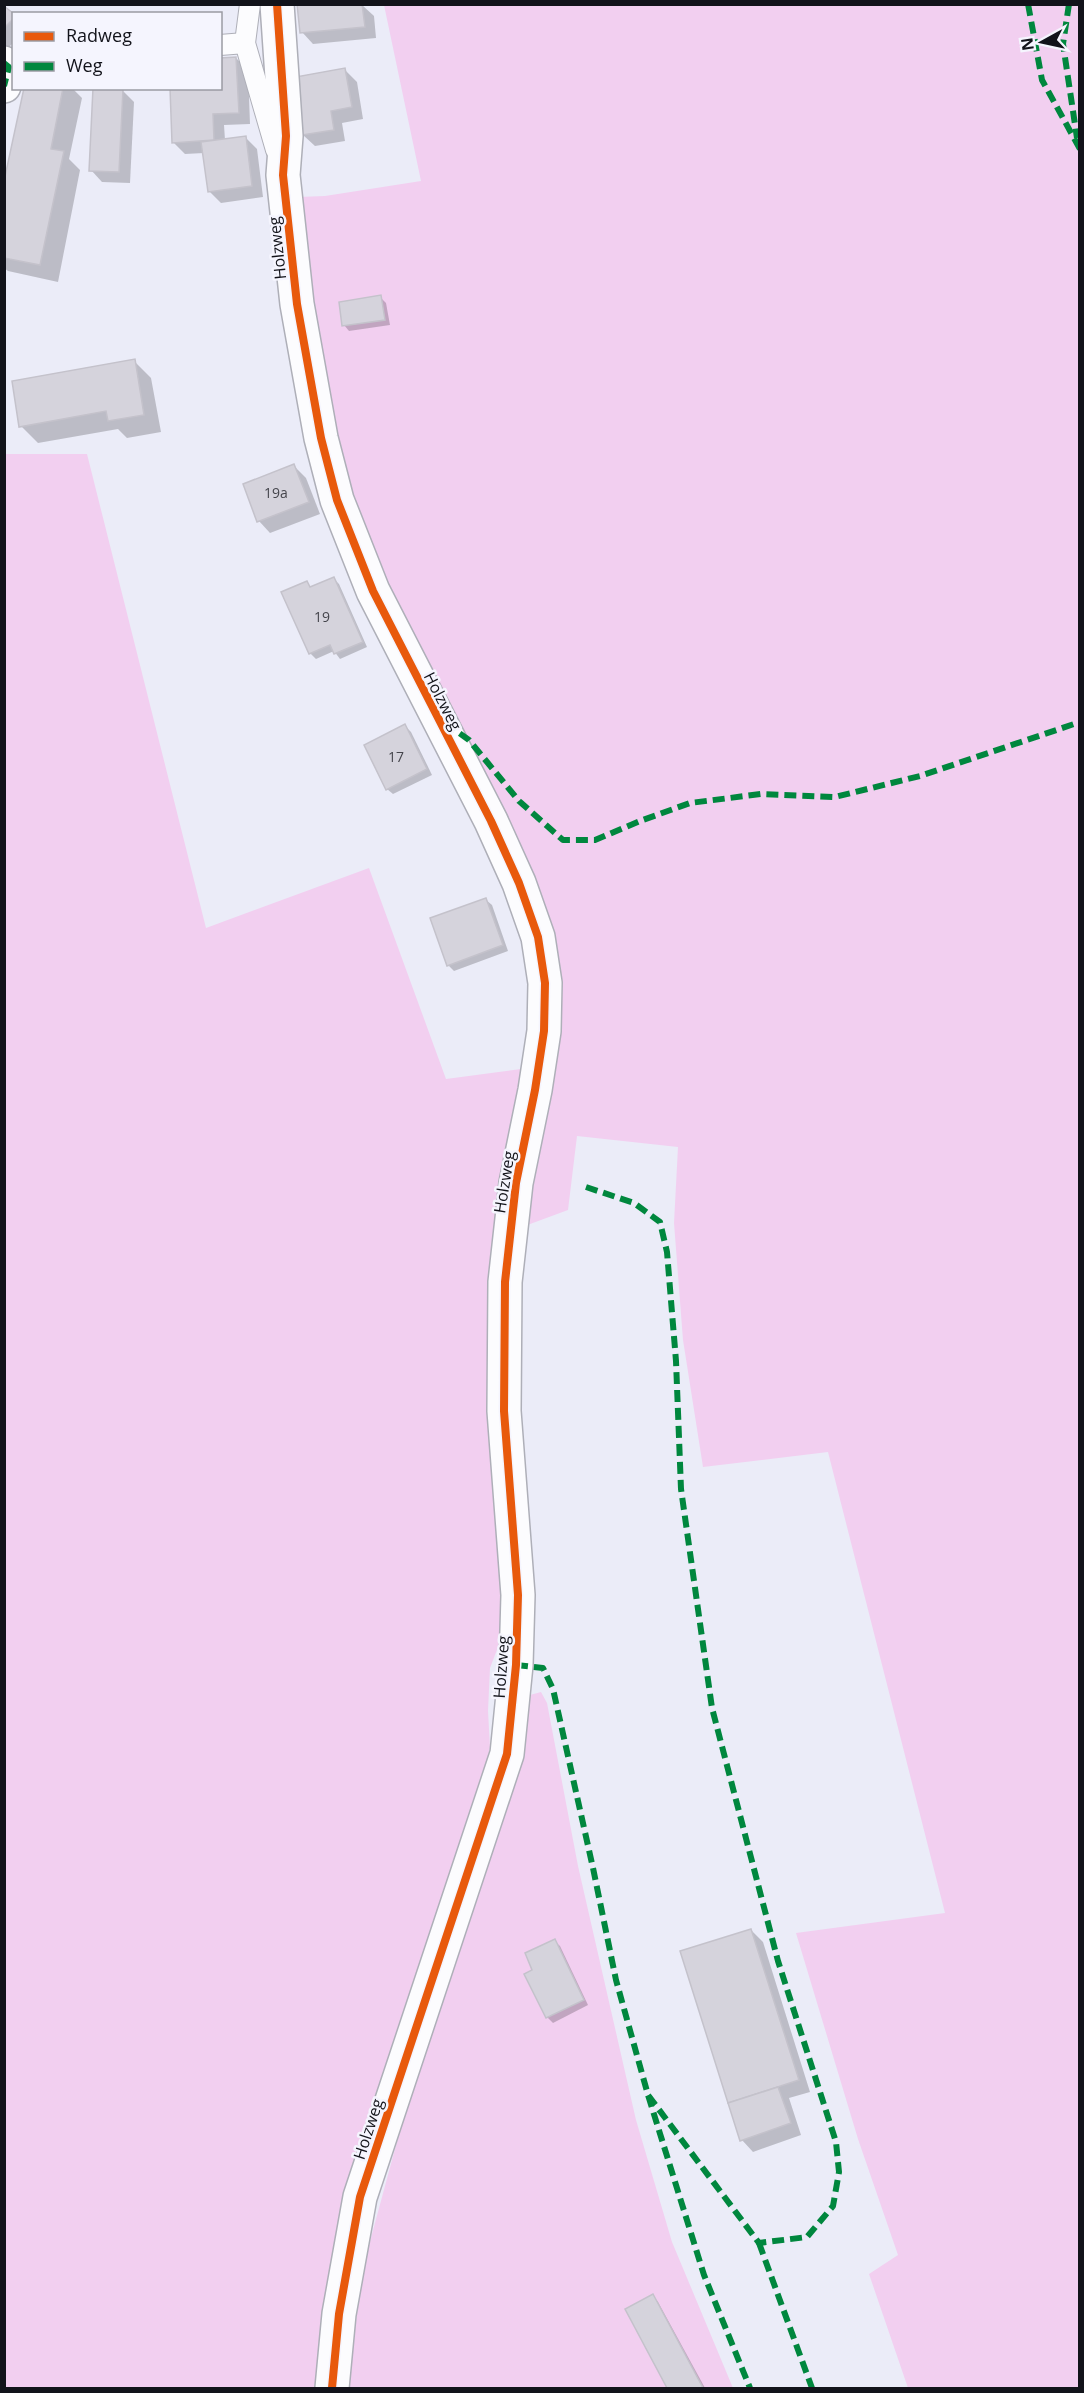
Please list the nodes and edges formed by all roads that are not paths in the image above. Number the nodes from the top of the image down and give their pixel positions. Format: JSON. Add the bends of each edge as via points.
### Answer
{"nodes":[{"id":1,"x":250,"y":4,"type":"edge"},
{"id":2,"x":278,"y":4,"type":"edge"},
{"id":3,"x":245,"y":43,"type":"junction"},
{"id":4,"x":222,"y":45,"type":"edge"},
{"id":5,"x":283,"y":175,"type":"junction"},
{"id":6,"x":332,"y":2388,"type":"edge"}],
"edges":[{"from":1,"to":3,"type":"lane","name":"Holzweg"},
{"from":2,"to":5,"type":"street","name":"Holzweg","via":[[286,136]]},
{"from":3,"to":4,"type":"lane"},
{"from":3,"to":5,"type":"lane","name":"Holzweg"},
{"from":5,"to":6,"type":"street","name":"Holzweg","via":[[297,304],[321,438],[337,500],[373,591],[519,883],[538,937],[545,983],[544,1031],[516,1183],[505,1282],[504,1411],[518,1595],[507,1755],[360,2197],[339,2314]]}]}
